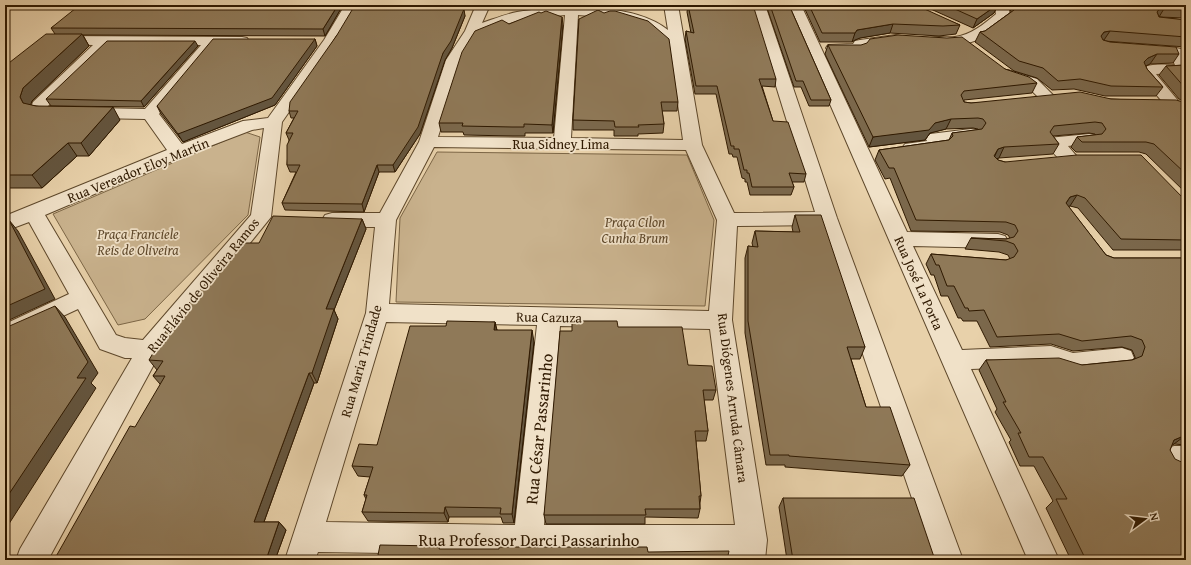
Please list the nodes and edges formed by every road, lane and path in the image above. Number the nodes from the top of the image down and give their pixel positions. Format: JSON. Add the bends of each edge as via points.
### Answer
{"nodes":[{"id":1,"x":352,"y":5,"type":"edge"},
{"id":2,"x":483,"y":5,"type":"edge"},
{"id":3,"x":671,"y":5,"type":"edge"},
{"id":4,"x":758,"y":5,"type":"edge"},
{"id":5,"x":794,"y":5,"type":"edge"},
{"id":6,"x":1000,"y":5,"type":"edge"},
{"id":7,"x":572,"y":10,"type":"junction"},
{"id":8,"x":953,"y":26,"type":"edge"},
{"id":9,"x":472,"y":31,"type":"junction"},
{"id":10,"x":968,"y":38,"type":"junction"},
{"id":11,"x":53,"y":40,"type":"edge"},
{"id":12,"x":908,"y":40,"type":"edge"},
{"id":13,"x":105,"y":41,"type":"junction"},
{"id":14,"x":212,"y":41,"type":"junction"},
{"id":15,"x":252,"y":41,"type":"edge"},
{"id":16,"x":923,"y":41,"type":"edge"},
{"id":17,"x":678,"y":46,"type":"junction"},
{"id":18,"x":813,"y":48,"type":"junction"},
{"id":19,"x":1174,"y":51,"type":"edge"},
{"id":20,"x":978,"y":52,"type":"edge"},
{"id":21,"x":995,"y":66,"type":"edge"},
{"id":22,"x":1025,"y":100,"type":"edge"},
{"id":23,"x":1148,"y":103,"type":"edge"},
{"id":24,"x":1179,"y":106,"type":"edge"},
{"id":25,"x":150,"y":114,"type":"junction"},
{"id":26,"x":273,"y":122,"type":"junction"},
{"id":27,"x":971,"y":134,"type":"edge"},
{"id":28,"x":1088,"y":139,"type":"edge"},
{"id":29,"x":428,"y":142,"type":"junction"},
{"id":30,"x":562,"y":144,"type":"junction"},
{"id":31,"x":694,"y":144,"type":"junction"},
{"id":32,"x":178,"y":152,"type":"junction"},
{"id":33,"x":876,"y":153,"type":"junction"},
{"id":34,"x":1047,"y":161,"type":"edge"},
{"id":35,"x":34,"y":213,"type":"junction"},
{"id":36,"x":261,"y":217,"type":"junction"},
{"id":37,"x":283,"y":218,"type":"edge"},
{"id":38,"x":827,"y":218,"type":"junction"},
{"id":39,"x":312,"y":219,"type":"edge"},
{"id":40,"x":386,"y":220,"type":"junction"},
{"id":41,"x":727,"y":220,"type":"junction"},
{"id":42,"x":5,"y":224,"type":"edge"},
{"id":43,"x":902,"y":246,"type":"junction"},
{"id":44,"x":996,"y":251,"type":"edge"},
{"id":45,"x":82,"y":297,"type":"junction"},
{"id":46,"x":377,"y":313,"type":"junction"},
{"id":47,"x":550,"y":317,"type":"junction"},
{"id":48,"x":720,"y":320,"type":"junction"},
{"id":49,"x":5,"y":334,"type":"edge"},
{"id":50,"x":149,"y":350,"type":"junction"},
{"id":51,"x":1122,"y":358,"type":"dead end"},
{"id":52,"x":954,"y":360,"type":"junction"},
{"id":53,"x":528,"y":540,"type":"junction"},
{"id":54,"x":303,"y":549,"type":"edge"},
{"id":55,"x":751,"y":550,"type":"edge"},
{"id":56,"x":31,"y":560,"type":"edge"},
{"id":57,"x":948,"y":560,"type":"edge"},
{"id":58,"x":1044,"y":560,"type":"edge"}],
"edges":[{"from":1,"to":26,"type":"street","name":"Rua Flávio de Oliveira Ramos","via":[[324,41]]},
{"from":2,"to":9,"type":"street","name":"Rua Maria Trindade"},
{"from":3,"to":17,"type":"street","name":"Rua Diógenes Arruda Câmara"},
{"from":4,"to":38,"type":"street"},
{"from":5,"to":18,"type":"street","name":"Rua José La Porta"},
{"from":6,"to":10,"type":"street","via":[[1003,15],[991,26]]},
{"from":7,"to":9,"type":"street","via":[[517,16]]},
{"from":7,"to":17,"type":"street","via":[[616,14],[653,25]]},
{"from":7,"to":30,"type":"street"},
{"from":8,"to":10,"type":"street"},
{"from":9,"to":29,"type":"street","name":"Rua Maria Trindade","via":[[454,60]]},
{"from":10,"to":16,"type":"street","via":[[946,42]]},
{"from":10,"to":20,"type":"street"},
{"from":11,"to":13,"type":"street"},
{"from":12,"to":18,"type":"street","via":[[860,44],[858,49]]},
{"from":13,"to":14,"type":"street"},
{"from":13,"to":25,"type":"street","via":[[39,105],[38,110]]},
{"from":14,"to":15,"type":"street"},
{"from":14,"to":25,"type":"street"},
{"from":17,"to":31,"type":"street","name":"Rua Diógenes Arruda Câmara"},
{"from":18,"to":33,"type":"street","name":"Rua José La Porta"},
{"from":19,"to":24,"type":"street","via":[[1185,70],[1147,72]]},
{"from":21,"to":22,"type":"street","via":[[1010,76],[1031,82],[1054,97]]},
{"from":23,"to":24,"type":"street"},
{"from":25,"to":32,"type":"street"},
{"from":26,"to":32,"type":"street","name":"Rua Vereador Eloy Martin","via":[[249,125]]},
{"from":26,"to":36,"type":"street","name":"Rua Flávio de Oliveira Ramos"},
{"from":27,"to":33,"type":"street","via":[[936,138],[938,145]]},
{"from":28,"to":34,"type":"street","via":[[1054,142],[1078,159]]},
{"from":29,"to":30,"type":"street","name":"Rua Sidney Lima"},
{"from":29,"to":40,"type":"street","name":"Rua Maria Trindade"},
{"from":30,"to":31,"type":"street","name":"Rua Sidney Lima"},
{"from":31,"to":41,"type":"street","name":"Rua Diógenes Arruda Câmara"},
{"from":32,"to":35,"type":"street","name":"Rua Vereador Eloy Martin"},
{"from":33,"to":43,"type":"street","name":"Rua José La Porta"},
{"from":35,"to":42,"type":"street","name":"Rua Vereador Eloy Martin"},
{"from":35,"to":45,"type":"street"},
{"from":36,"to":37,"type":"street"},
{"from":36,"to":50,"type":"street","name":"Rua Flávio de Oliveira Ramos"},
{"from":38,"to":41,"type":"street"},
{"from":38,"to":57,"type":"street"},
{"from":39,"to":40,"type":"street"},
{"from":40,"to":46,"type":"street","name":"Rua Maria Trindade"},
{"from":41,"to":48,"type":"street","name":"Rua Diógenes Arruda Câmara"},
{"from":43,"to":44,"type":"street"},
{"from":43,"to":52,"type":"street","name":"Rua José La Porta"},
{"from":45,"to":49,"type":"street"},
{"from":45,"to":50,"type":"street","via":[[108,342],[125,348]]},
{"from":46,"to":47,"type":"street","name":"Rua Cazuza"},
{"from":46,"to":54,"type":"street","name":"Rua Maria Trindade"},
{"from":47,"to":48,"type":"street","name":"Rua Cazuza"},
{"from":47,"to":53,"type":"street","name":"Rua César Passarinho"},
{"from":48,"to":55,"type":"street","name":"Rua Diógenes Arruda Câmara"},
{"from":50,"to":56,"type":"street","name":"Rua Flávio de Oliveira Ramos"},
{"from":51,"to":52,"type":"street","via":[[1073,363],[1052,356]]},
{"from":52,"to":58,"type":"street","name":"Rua José La Porta"},
{"from":53,"to":54,"type":"street","name":"Rua Professor Darci Passarinho"},
{"from":53,"to":55,"type":"street","name":"Rua Professor Darci Passarinho"}]}
